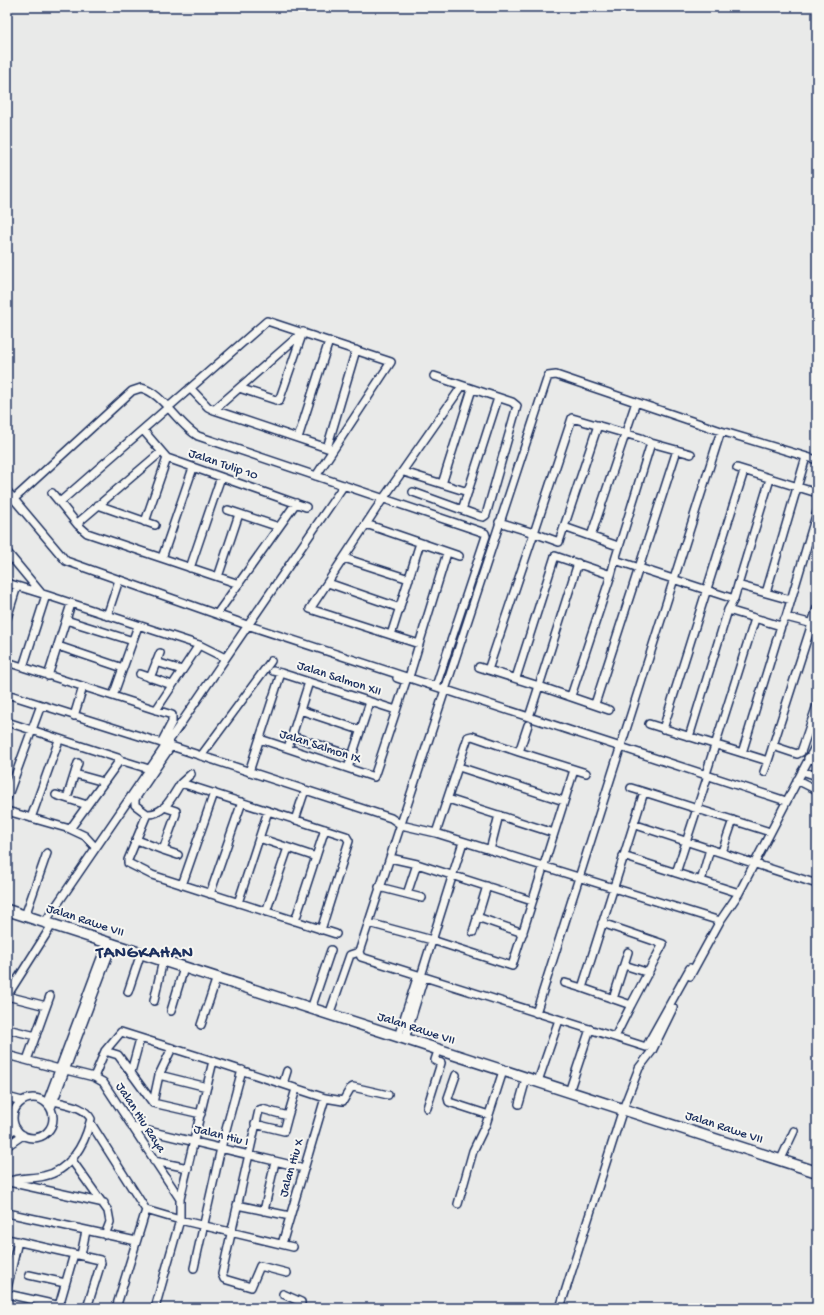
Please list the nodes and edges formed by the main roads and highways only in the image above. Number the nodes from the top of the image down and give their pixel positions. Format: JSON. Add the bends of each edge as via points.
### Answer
{"nodes":[{"id":1,"x":7,"y":910,"type":"edge"},
{"id":2,"x":817,"y":1172,"type":"edge"}],
"edges":[{"from":1,"to":2,"type":"main road","name":"Jalan Rawe VII"}]}
